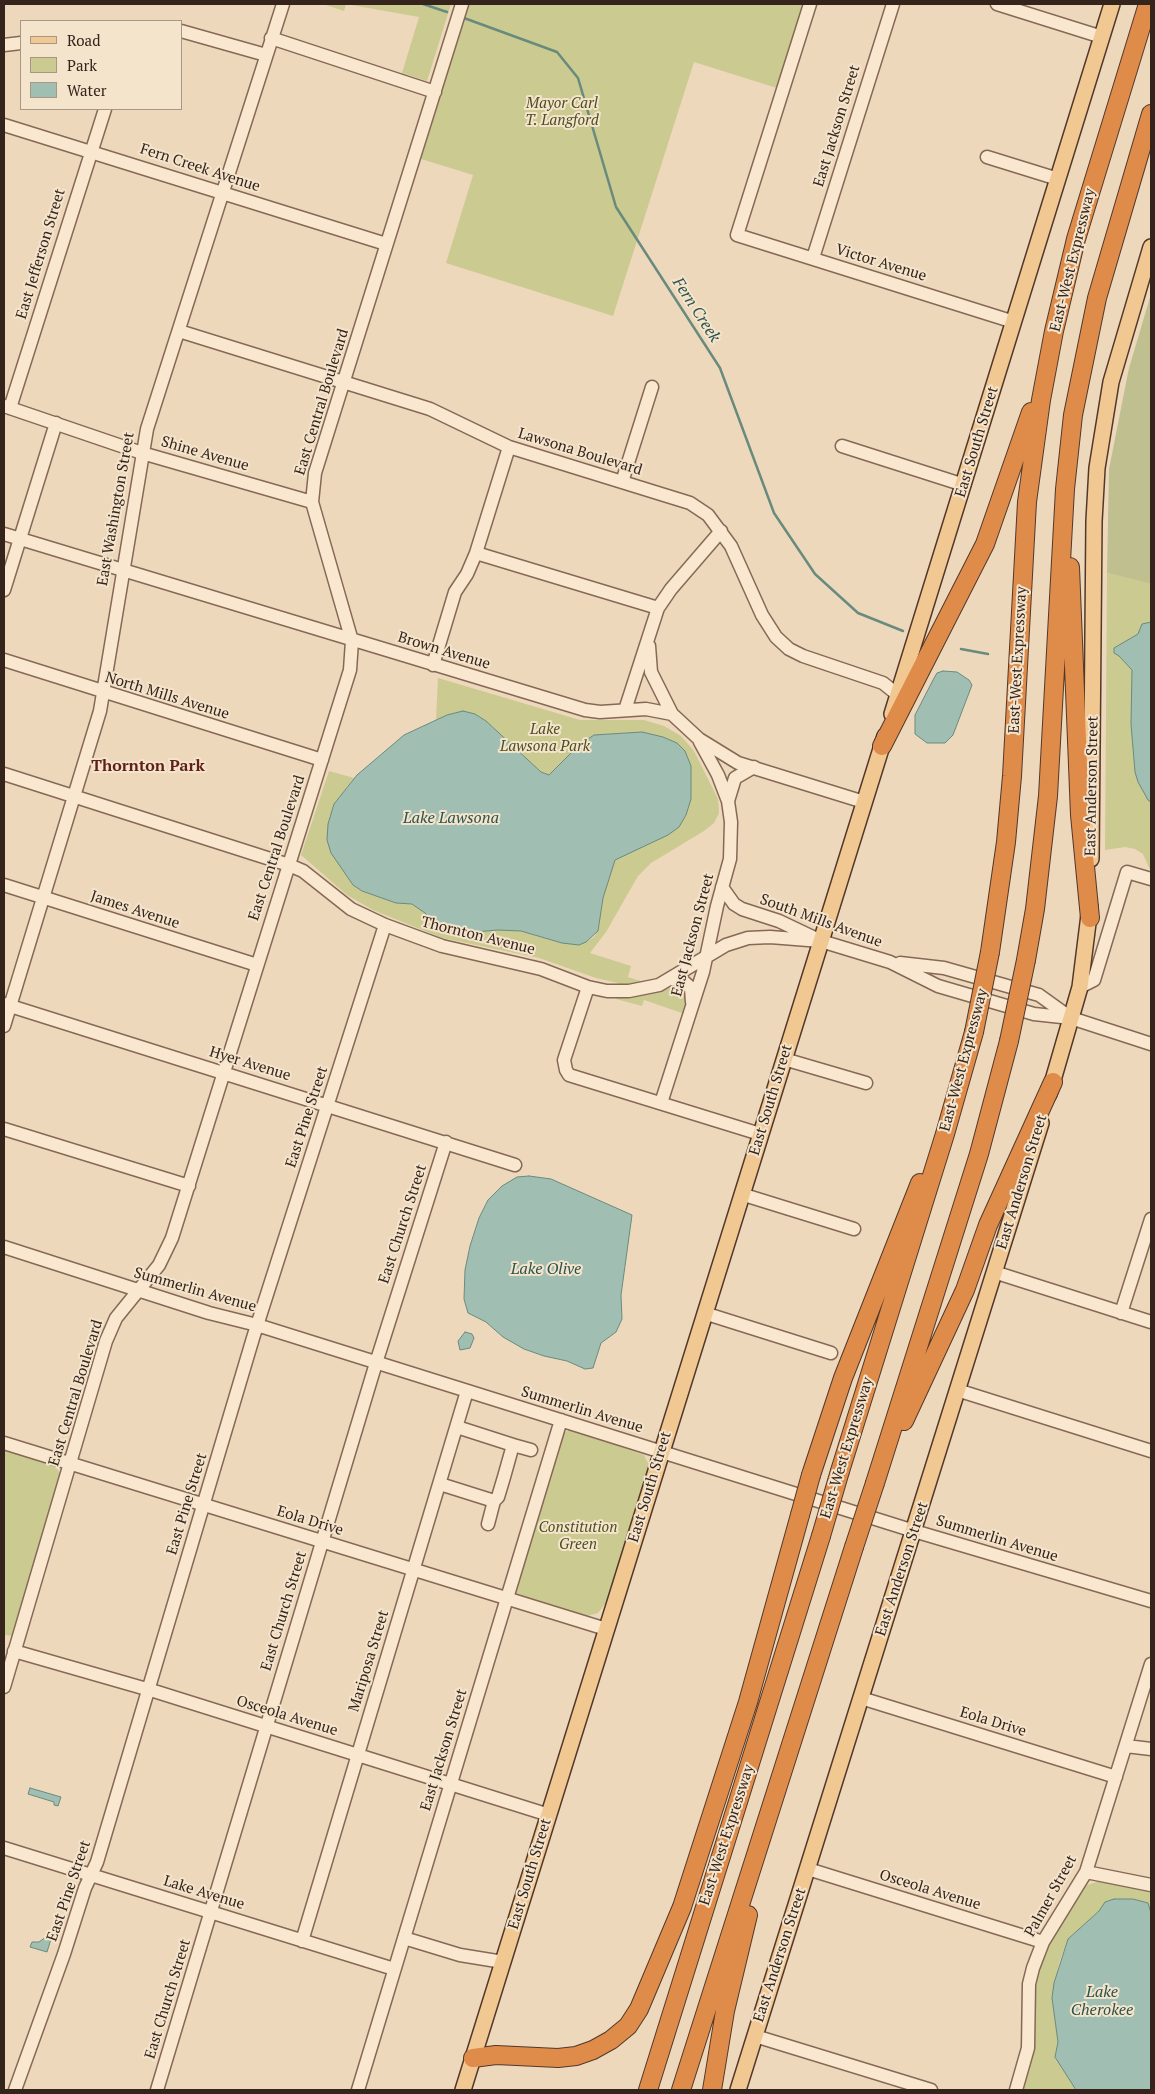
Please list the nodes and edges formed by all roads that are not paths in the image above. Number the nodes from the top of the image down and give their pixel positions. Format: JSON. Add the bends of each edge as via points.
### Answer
{"nodes":[{"id":1,"x":283,"y":4,"type":"edge"},
{"id":2,"x":462,"y":4,"type":"edge"},
{"id":3,"x":810,"y":4,"type":"edge"},
{"id":4,"x":893,"y":4,"type":"edge"},
{"id":5,"x":997,"y":4,"type":"edge"},
{"id":6,"x":1112,"y":4,"type":"edge"},
{"id":7,"x":1148,"y":4,"type":"edge"},
{"id":8,"x":182,"y":31,"type":"edge"},
{"id":9,"x":1102,"y":37,"type":"junction"},
{"id":10,"x":272,"y":38,"type":"junction"},
{"id":11,"x":20,"y":43,"type":"edge"},
{"id":12,"x":4,"y":45,"type":"edge"},
{"id":13,"x":266,"y":55,"type":"junction"},
{"id":14,"x":435,"y":92,"type":"junction"},
{"id":15,"x":104,"y":110,"type":"edge"},
{"id":16,"x":1151,"y":114,"type":"edge"},
{"id":17,"x":4,"y":124,"type":"edge"},
{"id":18,"x":1151,"y":147,"type":"edge"},
{"id":19,"x":91,"y":151,"type":"junction"},
{"id":20,"x":987,"y":157,"type":"dead end"},
{"id":21,"x":1058,"y":179,"type":"junction"},
{"id":22,"x":221,"y":192,"type":"junction"},
{"id":23,"x":386,"y":244,"type":"junction"},
{"id":24,"x":1151,"y":247,"type":"edge"},
{"id":25,"x":813,"y":258,"type":"junction"},
{"id":26,"x":1097,"y":298,"type":"junction"},
{"id":27,"x":1014,"y":322,"type":"junction"},
{"id":28,"x":179,"y":331,"type":"junction"},
{"id":29,"x":1047,"y":367,"type":"junction"},
{"id":30,"x":344,"y":381,"type":"junction"},
{"id":31,"x":652,"y":387,"type":"dead end"},
{"id":32,"x":7,"y":407,"type":"edge"},
{"id":33,"x":56,"y":423,"type":"junction"},
{"id":34,"x":508,"y":446,"type":"junction"},
{"id":35,"x":842,"y":446,"type":"dead end"},
{"id":36,"x":142,"y":453,"type":"junction"},
{"id":37,"x":622,"y":482,"type":"junction"},
{"id":38,"x":964,"y":485,"type":"junction"},
{"id":39,"x":1065,"y":489,"type":"junction"},
{"id":40,"x":312,"y":502,"type":"junction"},
{"id":41,"x":721,"y":530,"type":"junction"},
{"id":42,"x":4,"y":534,"type":"edge"},
{"id":43,"x":20,"y":539,"type":"junction"},
{"id":44,"x":476,"y":553,"type":"junction"},
{"id":45,"x":122,"y":571,"type":"junction"},
{"id":46,"x":4,"y":590,"type":"edge"},
{"id":47,"x":658,"y":608,"type":"junction"},
{"id":48,"x":649,"y":635,"type":"junction"},
{"id":49,"x":352,"y":641,"type":"junction"},
{"id":50,"x":4,"y":660,"type":"edge"},
{"id":51,"x":433,"y":665,"type":"junction"},
{"id":52,"x":103,"y":693,"type":"junction"},
{"id":53,"x":898,"y":695,"type":"junction"},
{"id":54,"x":624,"y":710,"type":"junction"},
{"id":55,"x":672,"y":714,"type":"junction"},
{"id":56,"x":699,"y":739,"type":"junction"},
{"id":57,"x":882,"y":746,"type":"junction"},
{"id":58,"x":322,"y":760,"type":"junction"},
{"id":59,"x":754,"y":767,"type":"junction"},
{"id":60,"x":4,"y":774,"type":"edge"},
{"id":61,"x":73,"y":796,"type":"junction"},
{"id":62,"x":728,"y":801,"type":"junction"},
{"id":63,"x":864,"y":802,"type":"junction"},
{"id":64,"x":289,"y":865,"type":"junction"},
{"id":65,"x":1151,"y":879,"type":"edge"},
{"id":66,"x":4,"y":885,"type":"edge"},
{"id":67,"x":722,"y":887,"type":"junction"},
{"id":68,"x":43,"y":898,"type":"junction"},
{"id":69,"x":1090,"y":918,"type":"junction"},
{"id":70,"x":385,"y":925,"type":"junction"},
{"id":71,"x":821,"y":941,"type":"junction"},
{"id":72,"x":706,"y":957,"type":"junction"},
{"id":73,"x":890,"y":962,"type":"junction"},
{"id":74,"x":257,"y":965,"type":"junction"},
{"id":75,"x":673,"y":979,"type":"junction"},
{"id":76,"x":588,"y":987,"type":"junction"},
{"id":77,"x":1080,"y":987,"type":"junction"},
{"id":78,"x":7,"y":1005,"type":"edge"},
{"id":79,"x":691,"y":1007,"type":"junction"},
{"id":80,"x":1070,"y":1018,"type":"junction"},
{"id":81,"x":4,"y":1026,"type":"edge"},
{"id":82,"x":1151,"y":1044,"type":"edge"},
{"id":83,"x":784,"y":1058,"type":"junction"},
{"id":84,"x":224,"y":1073,"type":"junction"},
{"id":85,"x":1053,"y":1082,"type":"junction"},
{"id":86,"x":866,"y":1084,"type":"dead end"},
{"id":87,"x":661,"y":1103,"type":"junction"},
{"id":88,"x":328,"y":1105,"type":"junction"},
{"id":89,"x":4,"y":1129,"type":"edge"},
{"id":90,"x":760,"y":1134,"type":"junction"},
{"id":91,"x":945,"y":1134,"type":"junction"},
{"id":92,"x":446,"y":1142,"type":"junction"},
{"id":93,"x":515,"y":1165,"type":"dead end"},
{"id":94,"x":189,"y":1186,"type":"junction"},
{"id":95,"x":741,"y":1194,"type":"junction"},
{"id":96,"x":1151,"y":1219,"type":"edge"},
{"id":97,"x":854,"y":1229,"type":"dead end"},
{"id":98,"x":4,"y":1247,"type":"edge"},
{"id":99,"x":994,"y":1272,"type":"junction"},
{"id":100,"x":138,"y":1291,"type":"junction"},
{"id":101,"x":704,"y":1313,"type":"junction"},
{"id":102,"x":1121,"y":1313,"type":"junction"},
{"id":103,"x":1151,"y":1322,"type":"edge"},
{"id":104,"x":256,"y":1325,"type":"junction"},
{"id":105,"x":831,"y":1352,"type":"dead end"},
{"id":106,"x":376,"y":1363,"type":"junction"},
{"id":107,"x":957,"y":1390,"type":"junction"},
{"id":108,"x":467,"y":1391,"type":"junction"},
{"id":109,"x":561,"y":1420,"type":"junction"},
{"id":110,"x":457,"y":1427,"type":"junction"},
{"id":111,"x":4,"y":1443,"type":"edge"},
{"id":112,"x":513,"y":1445,"type":"junction"},
{"id":113,"x":531,"y":1450,"type":"dead end"},
{"id":114,"x":661,"y":1451,"type":"junction"},
{"id":115,"x":1151,"y":1451,"type":"edge"},
{"id":116,"x":71,"y":1463,"type":"junction"},
{"id":117,"x":875,"y":1483,"type":"junction"},
{"id":118,"x":440,"y":1484,"type":"junction"},
{"id":119,"x":494,"y":1501,"type":"junction"},
{"id":120,"x":204,"y":1504,"type":"junction"},
{"id":121,"x":488,"y":1524,"type":"dead end"},
{"id":122,"x":914,"y":1531,"type":"junction"},
{"id":123,"x":322,"y":1542,"type":"junction"},
{"id":124,"x":414,"y":1570,"type":"junction"},
{"id":125,"x":506,"y":1599,"type":"junction"},
{"id":126,"x":1151,"y":1601,"type":"edge"},
{"id":127,"x":606,"y":1628,"type":"junction"},
{"id":128,"x":14,"y":1651,"type":"junction"},
{"id":129,"x":1151,"y":1664,"type":"edge"},
{"id":130,"x":4,"y":1687,"type":"edge"},
{"id":131,"x":148,"y":1689,"type":"junction"},
{"id":132,"x":861,"y":1698,"type":"junction"},
{"id":133,"x":266,"y":1727,"type":"junction"},
{"id":134,"x":1126,"y":1746,"type":"junction"},
{"id":135,"x":1151,"y":1749,"type":"edge"},
{"id":136,"x":358,"y":1755,"type":"junction"},
{"id":137,"x":1116,"y":1777,"type":"junction"},
{"id":138,"x":450,"y":1784,"type":"junction"},
{"id":139,"x":549,"y":1815,"type":"junction"},
{"id":140,"x":4,"y":1848,"type":"edge"},
{"id":141,"x":753,"y":1862,"type":"junction"},
{"id":142,"x":808,"y":1869,"type":"junction"},
{"id":143,"x":1086,"y":1872,"type":"junction"},
{"id":144,"x":91,"y":1875,"type":"junction"},
{"id":145,"x":1151,"y":1885,"type":"edge"},
{"id":146,"x":211,"y":1912,"type":"junction"},
{"id":147,"x":404,"y":1938,"type":"junction"},
{"id":148,"x":302,"y":1941,"type":"junction"},
{"id":149,"x":1043,"y":1942,"type":"junction"},
{"id":150,"x":503,"y":1962,"type":"junction"},
{"id":151,"x":394,"y":1969,"type":"junction"},
{"id":152,"x":755,"y":2036,"type":"junction"},
{"id":153,"x":473,"y":2058,"type":"junction"},
{"id":154,"x":15,"y":2090,"type":"edge"},
{"id":155,"x":157,"y":2090,"type":"edge"},
{"id":156,"x":358,"y":2090,"type":"edge"},
{"id":157,"x":462,"y":2090,"type":"edge"},
{"id":158,"x":648,"y":2090,"type":"edge"},
{"id":159,"x":680,"y":2090,"type":"edge"},
{"id":160,"x":712,"y":2090,"type":"edge"},
{"id":161,"x":738,"y":2090,"type":"edge"},
{"id":162,"x":931,"y":2090,"type":"edge"},
{"id":163,"x":1016,"y":2090,"type":"edge"}],
"edges":[{"from":1,"to":10,"type":"street","name":"East Washington Street"},
{"from":2,"to":14,"type":"street","name":"East Central Boulevard"},
{"from":3,"to":25,"type":"street","name":"Victor Avenue","via":[[737,235]]},
{"from":4,"to":25,"type":"street","name":"East Jackson Street"},
{"from":5,"to":9,"type":"street"},
{"from":6,"to":9,"type":"main road","name":"East South Street"},
{"from":7,"to":29,"type":"highway","name":"East-West Expressway","via":[[1076,239]]},
{"from":8,"to":13,"type":"street"},
{"from":9,"to":21,"type":"main road","name":"East South Street"},
{"from":10,"to":13,"type":"street","name":"East Washington Street"},
{"from":10,"to":14,"type":"street"},
{"from":11,"to":12,"type":"street"},
{"from":13,"to":22,"type":"street","name":"East Washington Street"},
{"from":14,"to":23,"type":"street","name":"East Central Boulevard"},
{"from":15,"to":19,"type":"street","name":"East Jefferson Street"},
{"from":16,"to":26,"type":"highway"},
{"from":17,"to":19,"type":"street","name":"Fern Creek Avenue"},
{"from":18,"to":26,"type":"highway"},
{"from":19,"to":22,"type":"street","name":"Fern Creek Avenue"},
{"from":19,"to":32,"type":"street","name":"East Jefferson Street"},
{"from":20,"to":21,"type":"street"},
{"from":21,"to":27,"type":"main road","name":"East South Street"},
{"from":22,"to":23,"type":"street","name":"Fern Creek Avenue"},
{"from":22,"to":28,"type":"street","name":"East Washington Street"},
{"from":23,"to":30,"type":"street","name":"East Central Boulevard"},
{"from":24,"to":69,"type":"main road","name":"East Anderson Street","via":[[1111,382],[1097,468]]},
{"from":25,"to":27,"type":"street","name":"Victor Avenue"},
{"from":26,"to":39,"type":"highway","via":[[1074,415]]},
{"from":27,"to":38,"type":"main road","name":"East South Street"},
{"from":28,"to":30,"type":"street","name":"Lawsona Boulevard"},
{"from":28,"to":36,"type":"street","name":"East Washington Street","via":[[153,407]]},
{"from":29,"to":57,"type":"highway","via":[[985,544]]},
{"from":29,"to":91,"type":"highway","name":"East-West Expressway","bridge":true,"via":[[1027,502],[1006,842],[974,1032]]},
{"from":30,"to":34,"type":"street","name":"Lawsona Boulevard","via":[[430,409]]},
{"from":30,"to":40,"type":"street","name":"East Central Boulevard","via":[[315,473]]},
{"from":31,"to":37,"type":"street"},
{"from":32,"to":33,"type":"street","name":"Shine Avenue"},
{"from":33,"to":36,"type":"street","name":"Shine Avenue"},
{"from":33,"to":43,"type":"street"},
{"from":34,"to":37,"type":"street","name":"Lawsona Boulevard"},
{"from":34,"to":44,"type":"street"},
{"from":35,"to":38,"type":"street"},
{"from":36,"to":40,"type":"street","name":"Shine Avenue"},
{"from":36,"to":45,"type":"street","name":"East Washington Street"},
{"from":37,"to":41,"type":"street","name":"Lawsona Boulevard","via":[[690,503],[708,515]]},
{"from":38,"to":53,"type":"main road","name":"East South Street"},
{"from":39,"to":69,"type":"highway","via":[[1080,815]]},
{"from":39,"to":117,"type":"highway","bridge":true,"via":[[1048,796],[1026,960],[982,1144]]},
{"from":40,"to":49,"type":"street","name":"East Central Boulevard"},
{"from":41,"to":47,"type":"street"},
{"from":41,"to":53,"type":"street","name":"Lawsona Boulevard","via":[[776,637],[803,656],[883,682]]},
{"from":42,"to":43,"type":"street","name":"Brown Avenue"},
{"from":43,"to":45,"type":"street","name":"Brown Avenue"},
{"from":43,"to":46,"type":"street"},
{"from":44,"to":47,"type":"street"},
{"from":44,"to":51,"type":"street","via":[[455,592]]},
{"from":45,"to":49,"type":"street","name":"Brown Avenue"},
{"from":45,"to":52,"type":"street","name":"East Washington Street"},
{"from":47,"to":48,"type":"street"},
{"from":48,"to":54,"type":"street"},
{"from":48,"to":55,"type":"street","via":[[651,672]]},
{"from":49,"to":51,"type":"street","name":"Brown Avenue"},
{"from":49,"to":58,"type":"street","name":"East Central Boulevard","via":[[350,670]]},
{"from":50,"to":52,"type":"street","name":"North Mills Avenue"},
{"from":51,"to":54,"type":"street","name":"Brown Avenue","via":[[585,710]]},
{"from":52,"to":58,"type":"street","name":"North Mills Avenue"},
{"from":52,"to":61,"type":"street","name":"East Washington Street"},
{"from":53,"to":57,"type":"main road","name":"East South Street"},
{"from":54,"to":55,"type":"street","name":"Brown Avenue","via":[[657,710]]},
{"from":55,"to":56,"type":"street"},
{"from":56,"to":59,"type":"street","via":[[738,762]]},
{"from":56,"to":62,"type":"street","name":"East Jackson Street"},
{"from":57,"to":63,"type":"main road","name":"East South Street"},
{"from":58,"to":64,"type":"street","name":"East Central Boulevard"},
{"from":59,"to":62,"type":"street","name":"East Jackson Street","via":[[734,778]]},
{"from":59,"to":63,"type":"street"},
{"from":60,"to":61,"type":"street","name":"Thornton Avenue"},
{"from":61,"to":64,"type":"street","name":"Thornton Avenue"},
{"from":61,"to":68,"type":"street","name":"East Washington Street"},
{"from":62,"to":67,"type":"street","name":"East Jackson Street","via":[[730,859]]},
{"from":63,"to":71,"type":"main road","name":"East South Street"},
{"from":64,"to":70,"type":"street","name":"Thornton Avenue","via":[[303,871],[351,909]]},
{"from":64,"to":74,"type":"street","name":"East Central Boulevard"},
{"from":65,"to":77,"type":"street","via":[[1127,872],[1094,980]]},
{"from":66,"to":68,"type":"street","name":"James Avenue"},
{"from":67,"to":71,"type":"street","name":"South Mills Avenue","via":[[742,910],[779,921]]},
{"from":67,"to":72,"type":"street","name":"East Jackson Street"},
{"from":68,"to":74,"type":"street","name":"James Avenue"},
{"from":68,"to":78,"type":"street","name":"East Washington Street"},
{"from":69,"to":77,"type":"main road","name":"East Anderson Street"},
{"from":70,"to":76,"type":"street","name":"Thornton Avenue","via":[[442,946],[523,963]]},
{"from":70,"to":88,"type":"street","name":"East Pine Street"},
{"from":71,"to":72,"type":"street","name":"Thornton Avenue","via":[[755,937],[726,945]]},
{"from":71,"to":73,"type":"street","name":"South Mills Avenue"},
{"from":71,"to":83,"type":"main road","name":"East South Street"},
{"from":72,"to":75,"type":"street","name":"Thornton Avenue"},
{"from":72,"to":79,"type":"street","name":"East Jackson Street"},
{"from":73,"to":80,"type":"street","name":"South Mills Avenue","via":[[938,986],[1034,1014]]},
{"from":73,"to":80,"type":"street","name":"South Mills Avenue","via":[[944,968],[1039,995]]},
{"from":74,"to":84,"type":"street","name":"East Central Boulevard"},
{"from":75,"to":76,"type":"street","name":"Thornton Avenue","via":[[629,991]]},
{"from":75,"to":79,"type":"street","via":[[683,981],[691,988]]},
{"from":76,"to":87,"type":"street","via":[[564,1060],[566,1070],[574,1077]]},
{"from":77,"to":80,"type":"main road","name":"East Anderson Street"},
{"from":78,"to":81,"type":"street","name":"East Washington Street"},
{"from":78,"to":84,"type":"street","name":"Hyer Avenue"},
{"from":79,"to":87,"type":"street","name":"East Jackson Street"},
{"from":80,"to":82,"type":"street","name":"South Mills Avenue"},
{"from":80,"to":85,"type":"main road","name":"East Anderson Street"},
{"from":83,"to":86,"type":"street"},
{"from":83,"to":90,"type":"main road","name":"East South Street"},
{"from":84,"to":88,"type":"street","name":"Hyer Avenue"},
{"from":84,"to":94,"type":"street","name":"East Central Boulevard"},
{"from":85,"to":99,"type":"main road","name":"East Anderson Street"},
{"from":85,"to":117,"type":"highway","via":[[997,1201],[965,1290]]},
{"from":87,"to":90,"type":"street"},
{"from":88,"to":92,"type":"street","name":"Hyer Avenue"},
{"from":88,"to":104,"type":"street","name":"East Pine Street"},
{"from":89,"to":94,"type":"street"},
{"from":90,"to":95,"type":"main road","name":"East South Street"},
{"from":91,"to":153,"type":"highway","bridge":true,"via":[[912,1201],[843,1378],[811,1475],[748,1702],[682,1907],[639,2009],[628,2026],[612,2040],[576,2056],[496,2055]]},
{"from":91,"to":158,"type":"highway","name":"East-West Expressway","bridge":true},
{"from":92,"to":93,"type":"street","name":"Hyer Avenue"},
{"from":92,"to":106,"type":"street","name":"East Church Street"},
{"from":94,"to":100,"type":"street","name":"East Central Boulevard","via":[[166,1252]]},
{"from":95,"to":97,"type":"street"},
{"from":95,"to":101,"type":"main road","name":"East South Street"},
{"from":96,"to":102,"type":"street"},
{"from":98,"to":100,"type":"street","name":"Summerlin Avenue"},
{"from":99,"to":102,"type":"street"},
{"from":99,"to":107,"type":"main road","name":"East Anderson Street"},
{"from":100,"to":104,"type":"street","name":"Summerlin Avenue"},
{"from":100,"to":116,"type":"street","name":"East Central Boulevard","via":[[110,1330]]},
{"from":101,"to":105,"type":"street"},
{"from":101,"to":114,"type":"main road","name":"East South Street"},
{"from":102,"to":103,"type":"street"},
{"from":104,"to":106,"type":"street","name":"Summerlin Avenue"},
{"from":104,"to":120,"type":"street","name":"East Pine Street"},
{"from":106,"to":108,"type":"street","name":"Summerlin Avenue"},
{"from":106,"to":123,"type":"street","name":"East Church Street"},
{"from":107,"to":115,"type":"street"},
{"from":107,"to":122,"type":"main road","name":"East Anderson Street"},
{"from":108,"to":109,"type":"street","name":"Summerlin Avenue"},
{"from":108,"to":110,"type":"street","name":"Mariposa Street"},
{"from":109,"to":114,"type":"street","name":"Summerlin Avenue"},
{"from":109,"to":125,"type":"street","name":"East Jackson Street"},
{"from":110,"to":112,"type":"street"},
{"from":110,"to":118,"type":"street","name":"Mariposa Street"},
{"from":111,"to":116,"type":"street","name":"Eola Drive"},
{"from":112,"to":113,"type":"street"},
{"from":112,"to":119,"type":"street","via":[[498,1497]]},
{"from":114,"to":122,"type":"street","name":"Summerlin Avenue"},
{"from":114,"to":127,"type":"main road","name":"East South Street"},
{"from":116,"to":120,"type":"street","name":"Eola Drive"},
{"from":116,"to":128,"type":"street","name":"East Central Boulevard"},
{"from":117,"to":141,"type":"highway","bridge":true},
{"from":118,"to":119,"type":"street"},
{"from":118,"to":124,"type":"street","name":"Mariposa Street"},
{"from":119,"to":121,"type":"street"},
{"from":120,"to":123,"type":"street","name":"Eola Drive"},
{"from":120,"to":131,"type":"street","name":"East Pine Street"},
{"from":122,"to":126,"type":"street","name":"Summerlin Avenue"},
{"from":122,"to":132,"type":"main road","name":"East Anderson Street"},
{"from":123,"to":124,"type":"street","name":"Eola Drive"},
{"from":123,"to":133,"type":"street","name":"East Church Street"},
{"from":124,"to":125,"type":"street","name":"Eola Drive"},
{"from":124,"to":136,"type":"street","name":"Mariposa Street"},
{"from":125,"to":127,"type":"street","name":"Eola Drive"},
{"from":125,"to":138,"type":"street","name":"East Jackson Street"},
{"from":127,"to":139,"type":"main road","name":"East South Street"},
{"from":128,"to":130,"type":"street","name":"East Central Boulevard"},
{"from":128,"to":131,"type":"street","name":"Osceola Avenue"},
{"from":129,"to":134,"type":"street","name":"Palmer Street"},
{"from":131,"to":133,"type":"street","name":"Osceola Avenue"},
{"from":131,"to":144,"type":"street","name":"East Pine Street"},
{"from":132,"to":137,"type":"street","name":"Eola Drive"},
{"from":132,"to":142,"type":"main road","name":"East Anderson Street"},
{"from":133,"to":136,"type":"street","name":"Osceola Avenue"},
{"from":133,"to":146,"type":"street","name":"East Church Street"},
{"from":134,"to":135,"type":"street"},
{"from":134,"to":137,"type":"street","name":"Palmer Street"},
{"from":136,"to":138,"type":"street","name":"Osceola Avenue"},
{"from":136,"to":148,"type":"street","name":"Mariposa Street"},
{"from":137,"to":143,"type":"street","name":"Palmer Street"},
{"from":138,"to":139,"type":"street","name":"Osceola Avenue"},
{"from":138,"to":147,"type":"street","name":"East Jackson Street"},
{"from":139,"to":150,"type":"main road","name":"East South Street"},
{"from":140,"to":144,"type":"street","name":"Lake Avenue"},
{"from":141,"to":159,"type":"highway"},
{"from":141,"to":160,"type":"highway","via":[[751,1900],[725,2011]]},
{"from":142,"to":149,"type":"street","name":"Osceola Avenue"},
{"from":142,"to":152,"type":"main road","name":"East Anderson Street"},
{"from":143,"to":145,"type":"street"},
{"from":143,"to":149,"type":"street","name":"Palmer Street"},
{"from":144,"to":146,"type":"street","name":"Lake Avenue"},
{"from":144,"to":154,"type":"street","name":"East Pine Street"},
{"from":146,"to":148,"type":"street","name":"Lake Avenue"},
{"from":146,"to":155,"type":"street","name":"East Church Street"},
{"from":147,"to":150,"type":"street","via":[[460,1956]]},
{"from":147,"to":151,"type":"street","name":"East Jackson Street"},
{"from":148,"to":151,"type":"street","name":"Lake Avenue"},
{"from":149,"to":163,"type":"street","name":"Palmer Street","via":[[1029,1984],[1028,2048]]},
{"from":150,"to":153,"type":"main road","name":"East South Street"},
{"from":151,"to":156,"type":"street","name":"East Jackson Street"},
{"from":152,"to":161,"type":"main road","name":"East Anderson Street"},
{"from":152,"to":162,"type":"street"},
{"from":153,"to":157,"type":"main road","name":"East South Street"}]}
